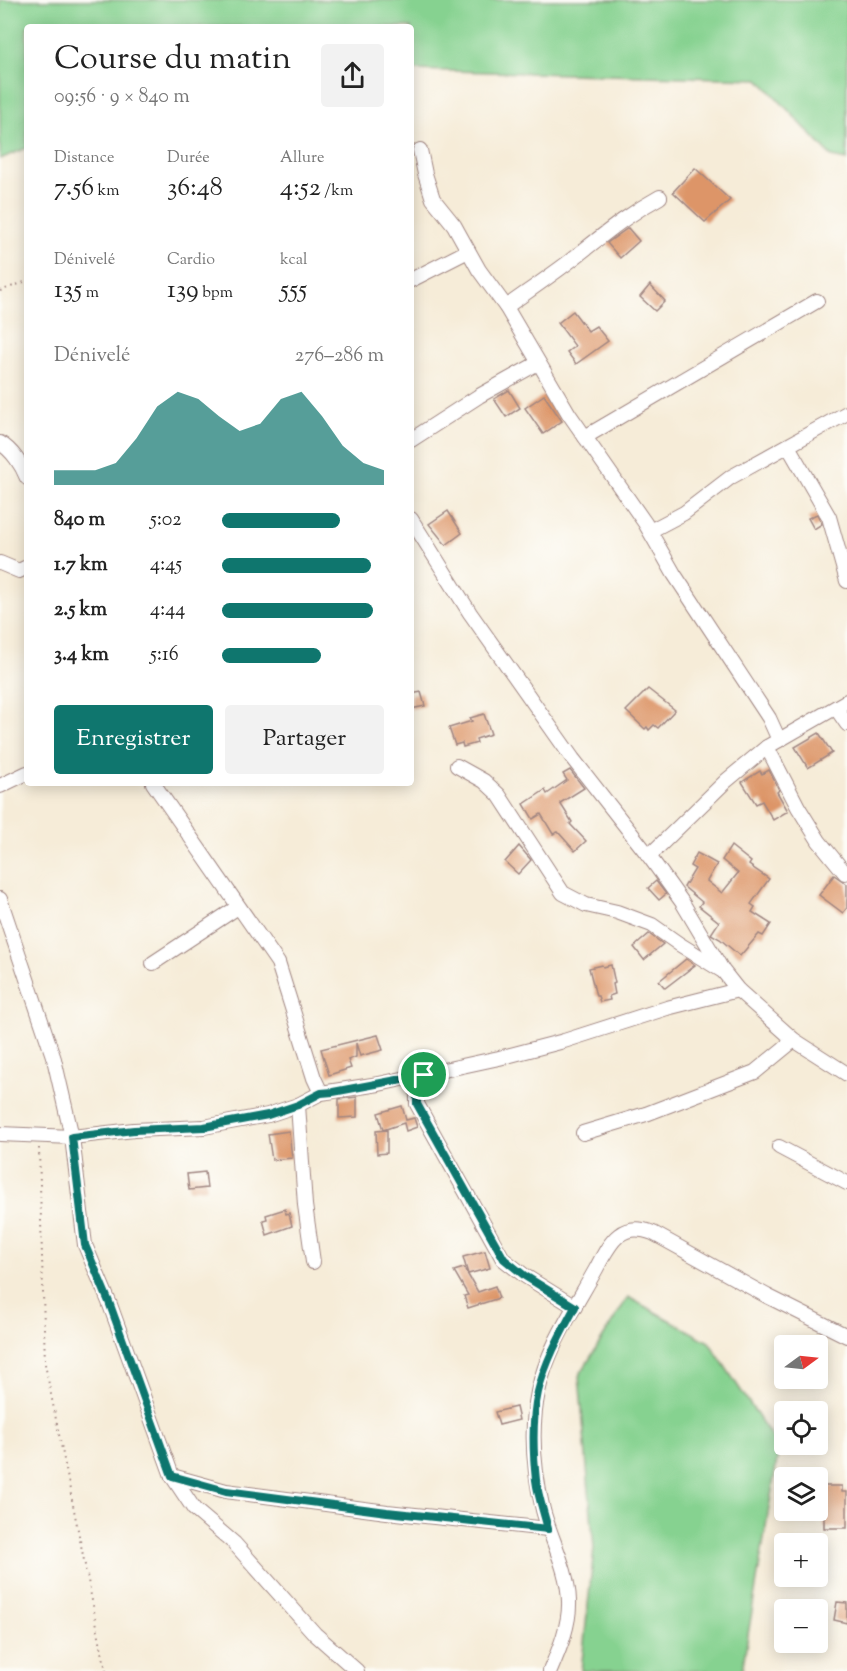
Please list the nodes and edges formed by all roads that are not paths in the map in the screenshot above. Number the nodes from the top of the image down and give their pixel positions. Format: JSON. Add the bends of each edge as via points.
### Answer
{"nodes":[{"id":1,"x":420,"y":150,"type":"dead end"},
{"id":2,"x":660,"y":197,"type":"dead end"},
{"id":3,"x":468,"y":251,"type":"junction"},
{"id":4,"x":414,"y":278,"type":"edge"},
{"id":5,"x":818,"y":301,"type":"dead end"},
{"id":6,"x":506,"y":307,"type":"junction"},
{"id":7,"x":538,"y":363,"type":"junction"},
{"id":8,"x":847,"y":413,"type":"edge"},
{"id":9,"x":585,"y":437,"type":"junction"},
{"id":10,"x":414,"y":438,"type":"edge"},
{"id":11,"x":0,"y":443,"type":"edge"},
{"id":12,"x":788,"y":446,"type":"junction"},
{"id":13,"x":24,"y":473,"type":"edge"},
{"id":14,"x":414,"y":524,"type":"edge"},
{"id":15,"x":650,"y":531,"type":"junction"},
{"id":16,"x":0,"y":563,"type":"edge"},
{"id":17,"x":24,"y":568,"type":"edge"},
{"id":18,"x":847,"y":581,"type":"edge"},
{"id":19,"x":842,"y":705,"type":"edge"},
{"id":20,"x":847,"y":724,"type":"edge"},
{"id":21,"x":773,"y":744,"type":"junction"},
{"id":22,"x":457,"y":766,"type":"dead end"},
{"id":23,"x":24,"y":774,"type":"edge"},
{"id":24,"x":0,"y":786,"type":"edge"},
{"id":25,"x":155,"y":786,"type":"edge"},
{"id":26,"x":649,"y":856,"type":"junction"},
{"id":27,"x":845,"y":873,"type":"dead end"},
{"id":28,"x":0,"y":899,"type":"edge"},
{"id":29,"x":238,"y":907,"type":"junction"},
{"id":30,"x":153,"y":963,"type":"dead end"},
{"id":31,"x":723,"y":971,"type":"junction"},
{"id":32,"x":738,"y":990,"type":"junction"},
{"id":33,"x":794,"y":1040,"type":"junction"},
{"id":34,"x":847,"y":1074,"type":"edge"},
{"id":35,"x":424,"y":1075,"type":"junction"},
{"id":36,"x":321,"y":1093,"type":"junction"},
{"id":37,"x":298,"y":1105,"type":"junction"},
{"id":38,"x":583,"y":1133,"type":"dead end"},
{"id":39,"x":0,"y":1134,"type":"edge"},
{"id":40,"x":72,"y":1137,"type":"junction"},
{"id":41,"x":779,"y":1147,"type":"dead end"},
{"id":42,"x":847,"y":1183,"type":"edge"},
{"id":43,"x":313,"y":1262,"type":"dead end"},
{"id":44,"x":575,"y":1307,"type":"junction"},
{"id":45,"x":847,"y":1336,"type":"edge"},
{"id":46,"x":172,"y":1476,"type":"junction"},
{"id":47,"x":548,"y":1529,"type":"junction"},
{"id":48,"x":357,"y":1671,"type":"edge"},
{"id":49,"x":550,"y":1671,"type":"edge"}],
"edges":[{"from":1,"to":3,"type":"street","via":[[433,199]]},
{"from":2,"to":6,"type":"street","via":[[633,211]]},
{"from":3,"to":4,"type":"street"},
{"from":3,"to":6,"type":"street"},
{"from":5,"to":9,"type":"street"},
{"from":6,"to":7,"type":"street"},
{"from":7,"to":9,"type":"street"},
{"from":7,"to":10,"type":"street"},
{"from":8,"to":12,"type":"street"},
{"from":9,"to":15,"type":"street"},
{"from":11,"to":13,"type":"street"},
{"from":12,"to":15,"type":"street","via":[[731,477],[684,513]]},
{"from":12,"to":18,"type":"street","via":[[829,517]]},
{"from":14,"to":26,"type":"street","via":[[470,614],[573,759]]},
{"from":15,"to":21,"type":"street","via":[[769,718]]},
{"from":16,"to":17,"type":"street","via":[[19,571]]},
{"from":19,"to":20,"type":"street"},
{"from":19,"to":21,"type":"street"},
{"from":21,"to":26,"type":"street","via":[[726,781]]},
{"from":21,"to":27,"type":"street","via":[[809,824]]},
{"from":22,"to":31,"type":"street","via":[[499,795],[563,893],[586,905],[652,925]]},
{"from":23,"to":24,"type":"street"},
{"from":25,"to":29,"type":"street"},
{"from":26,"to":31,"type":"street"},
{"from":28,"to":40,"type":"street","via":[[54,1059]]},
{"from":29,"to":30,"type":"street"},
{"from":29,"to":36,"type":"street","via":[[278,963]]},
{"from":31,"to":32,"type":"street"},
{"from":32,"to":33,"type":"street"},
{"from":32,"to":35,"type":"street","via":[[564,1041]]},
{"from":33,"to":34,"type":"street"},
{"from":33,"to":38,"type":"street","via":[[755,1072],[646,1114]]},
{"from":35,"to":36,"type":"street"},
{"from":35,"to":44,"type":"street","via":[[417,1091],[417,1104],[504,1259]]},
{"from":36,"to":37,"type":"street"},
{"from":37,"to":40,"type":"street","via":[[204,1127]]},
{"from":37,"to":43,"type":"street"},
{"from":39,"to":40,"type":"street"},
{"from":40,"to":46,"type":"street","via":[[85,1245]]},
{"from":41,"to":42,"type":"street"},
{"from":44,"to":45,"type":"street","via":[[605,1252],[619,1235],[640,1228]]},
{"from":44,"to":47,"type":"street","via":[[538,1391],[536,1481]]},
{"from":46,"to":47,"type":"street","via":[[226,1491]]},
{"from":46,"to":48,"type":"street","via":[[194,1509],[234,1544],[315,1634]]},
{"from":47,"to":49,"type":"street","via":[[566,1577],[570,1603],[563,1639]]}]}
